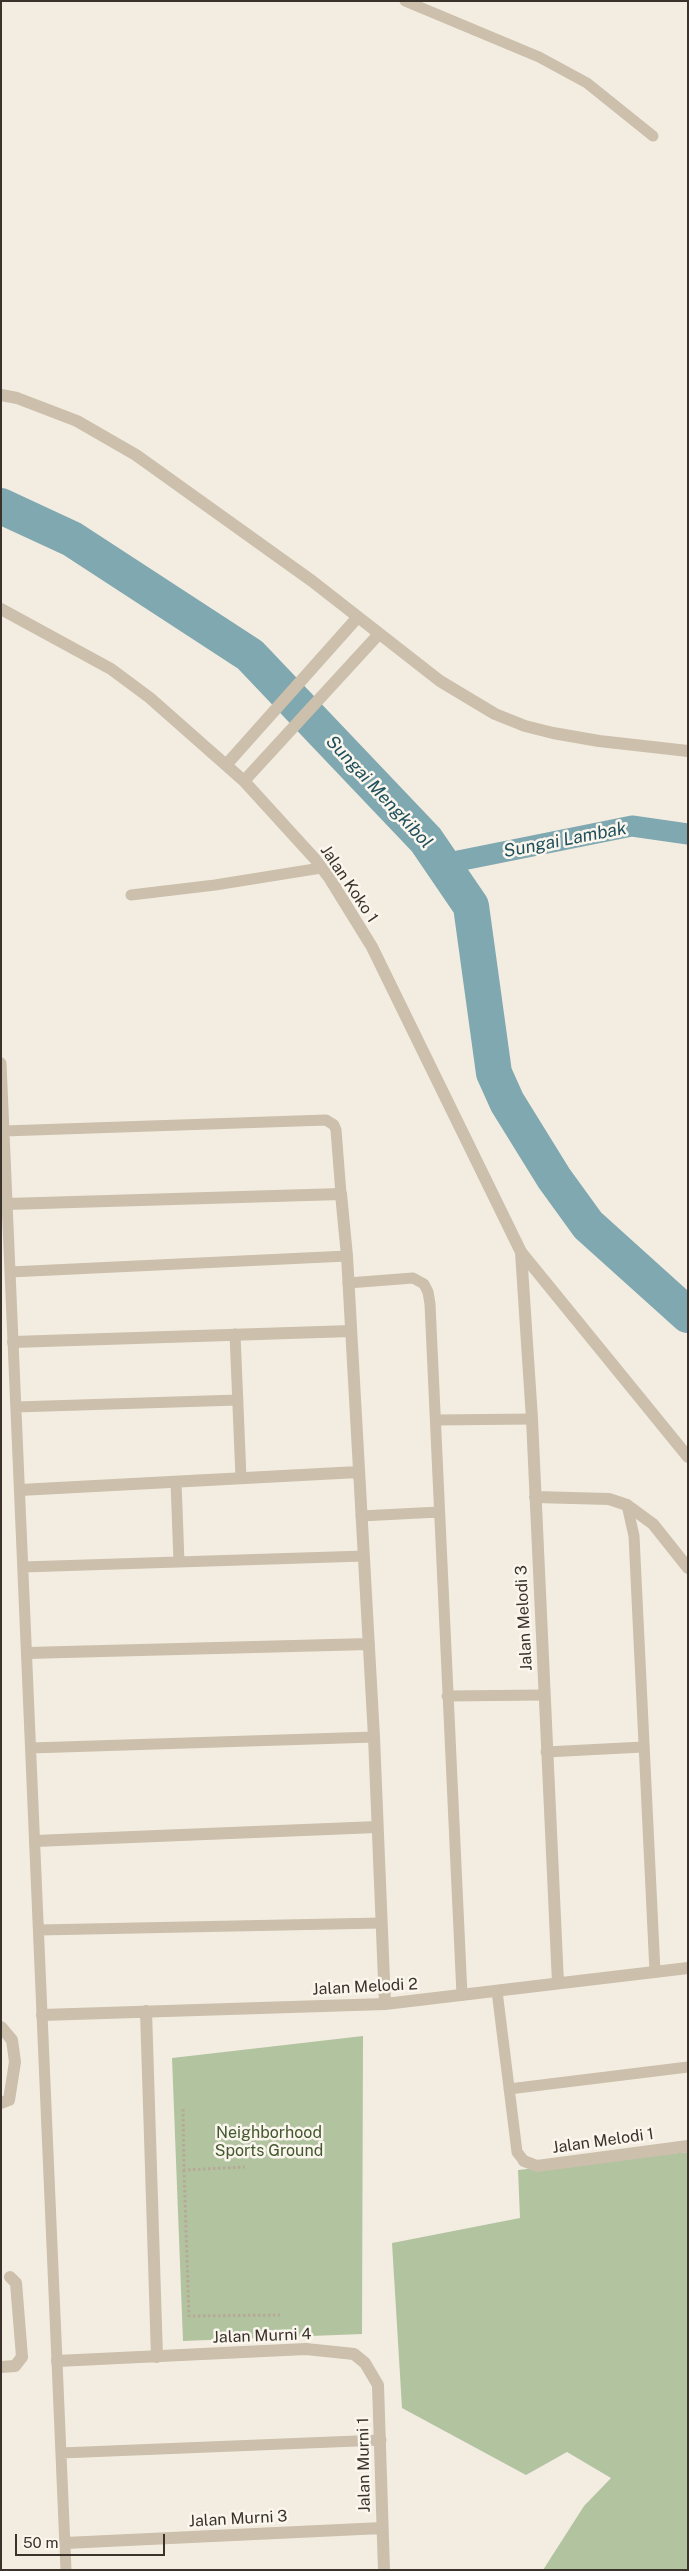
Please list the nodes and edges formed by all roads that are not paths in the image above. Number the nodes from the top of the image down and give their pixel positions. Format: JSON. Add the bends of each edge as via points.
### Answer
{"nodes":[{"id":1,"x":405,"y":1,"type":"edge"},
{"id":2,"x":653,"y":136,"type":"dead end"},
{"id":3,"x":1,"y":395,"type":"edge"},
{"id":4,"x":1,"y":609,"type":"edge"},
{"id":5,"x":357,"y":618,"type":"junction"},
{"id":6,"x":378,"y":635,"type":"junction"},
{"id":7,"x":688,"y":751,"type":"edge"},
{"id":8,"x":226,"y":764,"type":"junction"},
{"id":9,"x":244,"y":781,"type":"junction"},
{"id":10,"x":322,"y":868,"type":"junction"},
{"id":11,"x":131,"y":895,"type":"dead end"},
{"id":12,"x":1,"y":1063,"type":"edge"},
{"id":13,"x":4,"y":1132,"type":"junction"},
{"id":14,"x":341,"y":1194,"type":"junction"},
{"id":15,"x":7,"y":1204,"type":"junction"},
{"id":16,"x":521,"y":1252,"type":"junction"},
{"id":17,"x":347,"y":1256,"type":"junction"},
{"id":18,"x":10,"y":1272,"type":"junction"},
{"id":19,"x":348,"y":1283,"type":"junction"},
{"id":20,"x":351,"y":1331,"type":"junction"},
{"id":21,"x":235,"y":1334,"type":"junction"},
{"id":22,"x":13,"y":1342,"type":"junction"},
{"id":23,"x":238,"y":1400,"type":"junction"},
{"id":24,"x":16,"y":1407,"type":"junction"},
{"id":25,"x":532,"y":1419,"type":"junction"},
{"id":26,"x":436,"y":1420,"type":"junction"},
{"id":27,"x":688,"y":1457,"type":"edge"},
{"id":28,"x":358,"y":1472,"type":"junction"},
{"id":29,"x":241,"y":1478,"type":"junction"},
{"id":30,"x":176,"y":1482,"type":"junction"},
{"id":31,"x":20,"y":1490,"type":"junction"},
{"id":32,"x":535,"y":1497,"type":"junction"},
{"id":33,"x":627,"y":1505,"type":"junction"},
{"id":34,"x":439,"y":1512,"type":"junction"},
{"id":35,"x":361,"y":1516,"type":"junction"},
{"id":36,"x":364,"y":1556,"type":"junction"},
{"id":37,"x":179,"y":1562,"type":"junction"},
{"id":38,"x":23,"y":1567,"type":"junction"},
{"id":39,"x":688,"y":1568,"type":"edge"},
{"id":40,"x":369,"y":1644,"type":"junction"},
{"id":41,"x":27,"y":1653,"type":"junction"},
{"id":42,"x":544,"y":1695,"type":"junction"},
{"id":43,"x":447,"y":1696,"type":"junction"},
{"id":44,"x":374,"y":1737,"type":"junction"},
{"id":45,"x":643,"y":1747,"type":"junction"},
{"id":46,"x":31,"y":1748,"type":"junction"},
{"id":47,"x":546,"y":1752,"type":"junction"},
{"id":48,"x":377,"y":1826,"type":"junction"},
{"id":49,"x":35,"y":1841,"type":"junction"},
{"id":50,"x":381,"y":1923,"type":"junction"},
{"id":51,"x":39,"y":1930,"type":"junction"},
{"id":52,"x":688,"y":1968,"type":"edge"},
{"id":53,"x":655,"y":1972,"type":"junction"},
{"id":54,"x":558,"y":1983,"type":"junction"},
{"id":55,"x":497,"y":1991,"type":"junction"},
{"id":56,"x":462,"y":1995,"type":"junction"},
{"id":57,"x":385,"y":2004,"type":"junction"},
{"id":58,"x":146,"y":2011,"type":"junction"},
{"id":59,"x":42,"y":2015,"type":"junction"},
{"id":60,"x":1,"y":2027,"type":"edge"},
{"id":61,"x":688,"y":2067,"type":"edge"},
{"id":62,"x":510,"y":2089,"type":"junction"},
{"id":63,"x":1,"y":2104,"type":"edge"},
{"id":64,"x":688,"y":2146,"type":"edge"},
{"id":65,"x":524,"y":2161,"type":"joint"},
{"id":66,"x":6,"y":2276,"type":"edge"},
{"id":67,"x":157,"y":2357,"type":"junction"},
{"id":68,"x":57,"y":2361,"type":"junction"},
{"id":69,"x":365,"y":2363,"type":"joint"},
{"id":70,"x":1,"y":2367,"type":"edge"},
{"id":71,"x":381,"y":2440,"type":"junction"},
{"id":72,"x":61,"y":2453,"type":"junction"},
{"id":73,"x":382,"y":2528,"type":"junction"},
{"id":74,"x":65,"y":2543,"type":"junction"},
{"id":75,"x":66,"y":2570,"type":"edge"},
{"id":76,"x":384,"y":2570,"type":"edge"}],
"edges":[{"from":1,"to":2,"type":"lane","via":[[539,57],[587,83]]},
{"from":3,"to":5,"type":"street","via":[[77,421],[136,455],[312,581]]},
{"from":4,"to":8,"type":"street","name":"Jalan Koko 1","via":[[119,675]]},
{"from":5,"to":6,"type":"street"},
{"from":5,"to":8,"type":"street"},
{"from":6,"to":7,"type":"street","via":[[440,681],[495,714],[526,726],[599,741]]},
{"from":6,"to":9,"type":"street"},
{"from":8,"to":9,"type":"street","name":"Jalan Koko 1"},
{"from":9,"to":10,"type":"street","name":"Jalan Koko 1"},
{"from":10,"to":11,"type":"lane"},
{"from":10,"to":16,"type":"street","name":"Jalan Koko 1","via":[[372,947]]},
{"from":12,"to":13,"type":"lane"},
{"from":13,"to":14,"type":"lane","via":[[326,1120],[331,1121],[336,1130]]},
{"from":13,"to":15,"type":"lane"},
{"from":14,"to":15,"type":"street"},
{"from":14,"to":17,"type":"street"},
{"from":15,"to":18,"type":"lane"},
{"from":16,"to":25,"type":"street","name":"Jalan Melodi 3"},
{"from":16,"to":27,"type":"street"},
{"from":17,"to":18,"type":"lane"},
{"from":17,"to":19,"type":"street"},
{"from":18,"to":22,"type":"lane"},
{"from":19,"to":20,"type":"street"},
{"from":19,"to":26,"type":"lane","via":[[413,1278],[424,1284],[430,1304]]},
{"from":20,"to":21,"type":"street"},
{"from":20,"to":28,"type":"street"},
{"from":21,"to":22,"type":"street"},
{"from":21,"to":23,"type":"lane"},
{"from":22,"to":24,"type":"lane"},
{"from":23,"to":24,"type":"lane"},
{"from":23,"to":29,"type":"lane"},
{"from":24,"to":31,"type":"lane"},
{"from":25,"to":26,"type":"lane"},
{"from":25,"to":32,"type":"street","name":"Jalan Melodi 3"},
{"from":26,"to":34,"type":"lane"},
{"from":28,"to":29,"type":"street"},
{"from":28,"to":35,"type":"street"},
{"from":29,"to":30,"type":"street"},
{"from":30,"to":31,"type":"street"},
{"from":30,"to":37,"type":"lane"},
{"from":31,"to":38,"type":"lane"},
{"from":32,"to":33,"type":"street","via":[[609,1499]]},
{"from":32,"to":42,"type":"street","name":"Jalan Melodi 3"},
{"from":33,"to":39,"type":"street","via":[[653,1524]]},
{"from":33,"to":45,"type":"lane","via":[[634,1536]]},
{"from":34,"to":35,"type":"lane"},
{"from":34,"to":43,"type":"lane"},
{"from":35,"to":36,"type":"street"},
{"from":36,"to":37,"type":"lane"},
{"from":36,"to":40,"type":"street"},
{"from":37,"to":38,"type":"lane"},
{"from":38,"to":41,"type":"lane"},
{"from":40,"to":41,"type":"street"},
{"from":40,"to":44,"type":"street"},
{"from":41,"to":46,"type":"lane"},
{"from":42,"to":43,"type":"lane"},
{"from":42,"to":47,"type":"street","name":"Jalan Melodi 3"},
{"from":43,"to":56,"type":"lane"},
{"from":44,"to":46,"type":"lane"},
{"from":44,"to":48,"type":"street"},
{"from":45,"to":47,"type":"lane"},
{"from":45,"to":53,"type":"lane"},
{"from":46,"to":49,"type":"lane"},
{"from":47,"to":54,"type":"street","name":"Jalan Melodi 3"},
{"from":48,"to":49,"type":"street"},
{"from":48,"to":50,"type":"street"},
{"from":49,"to":51,"type":"lane"},
{"from":50,"to":51,"type":"lane"},
{"from":50,"to":57,"type":"street"},
{"from":51,"to":59,"type":"lane"},
{"from":52,"to":53,"type":"street","name":"Jalan Melodi 2"},
{"from":53,"to":54,"type":"street","name":"Jalan Melodi 2"},
{"from":54,"to":55,"type":"street","name":"Jalan Melodi 2"},
{"from":55,"to":56,"type":"street","name":"Jalan Melodi 2"},
{"from":55,"to":62,"type":"lane"},
{"from":56,"to":57,"type":"street","name":"Jalan Melodi 2"},
{"from":57,"to":58,"type":"street","name":"Jalan Melodi 2"},
{"from":58,"to":59,"type":"street","name":"Jalan Melodi 2"},
{"from":58,"to":67,"type":"street"},
{"from":59,"to":68,"type":"lane"},
{"from":60,"to":63,"type":"street","via":[[12,2040],[15,2062],[9,2100]]},
{"from":61,"to":62,"type":"lane"},
{"from":62,"to":65,"type":"lane","via":[[517,2152]]},
{"from":64,"to":65,"type":"street","name":"Jalan Melodi 1","via":[[537,2166]]},
{"from":66,"to":70,"type":"street","via":[[16,2283],[22,2357],[15,2366]]},
{"from":67,"to":68,"type":"street","name":"Jalan Murni 4"},
{"from":67,"to":69,"type":"street","name":"Jalan Murni 4","via":[[306,2349],[354,2354]]},
{"from":68,"to":72,"type":"lane"},
{"from":69,"to":71,"type":"street","name":"Jalan Murni 1","via":[[378,2385]]},
{"from":71,"to":72,"type":"lane"},
{"from":71,"to":73,"type":"street","name":"Jalan Murni 1"},
{"from":72,"to":74,"type":"lane"},
{"from":73,"to":74,"type":"street","name":"Jalan Murni 3"},
{"from":73,"to":76,"type":"street","name":"Jalan Murni 1"},
{"from":74,"to":75,"type":"lane"}]}
